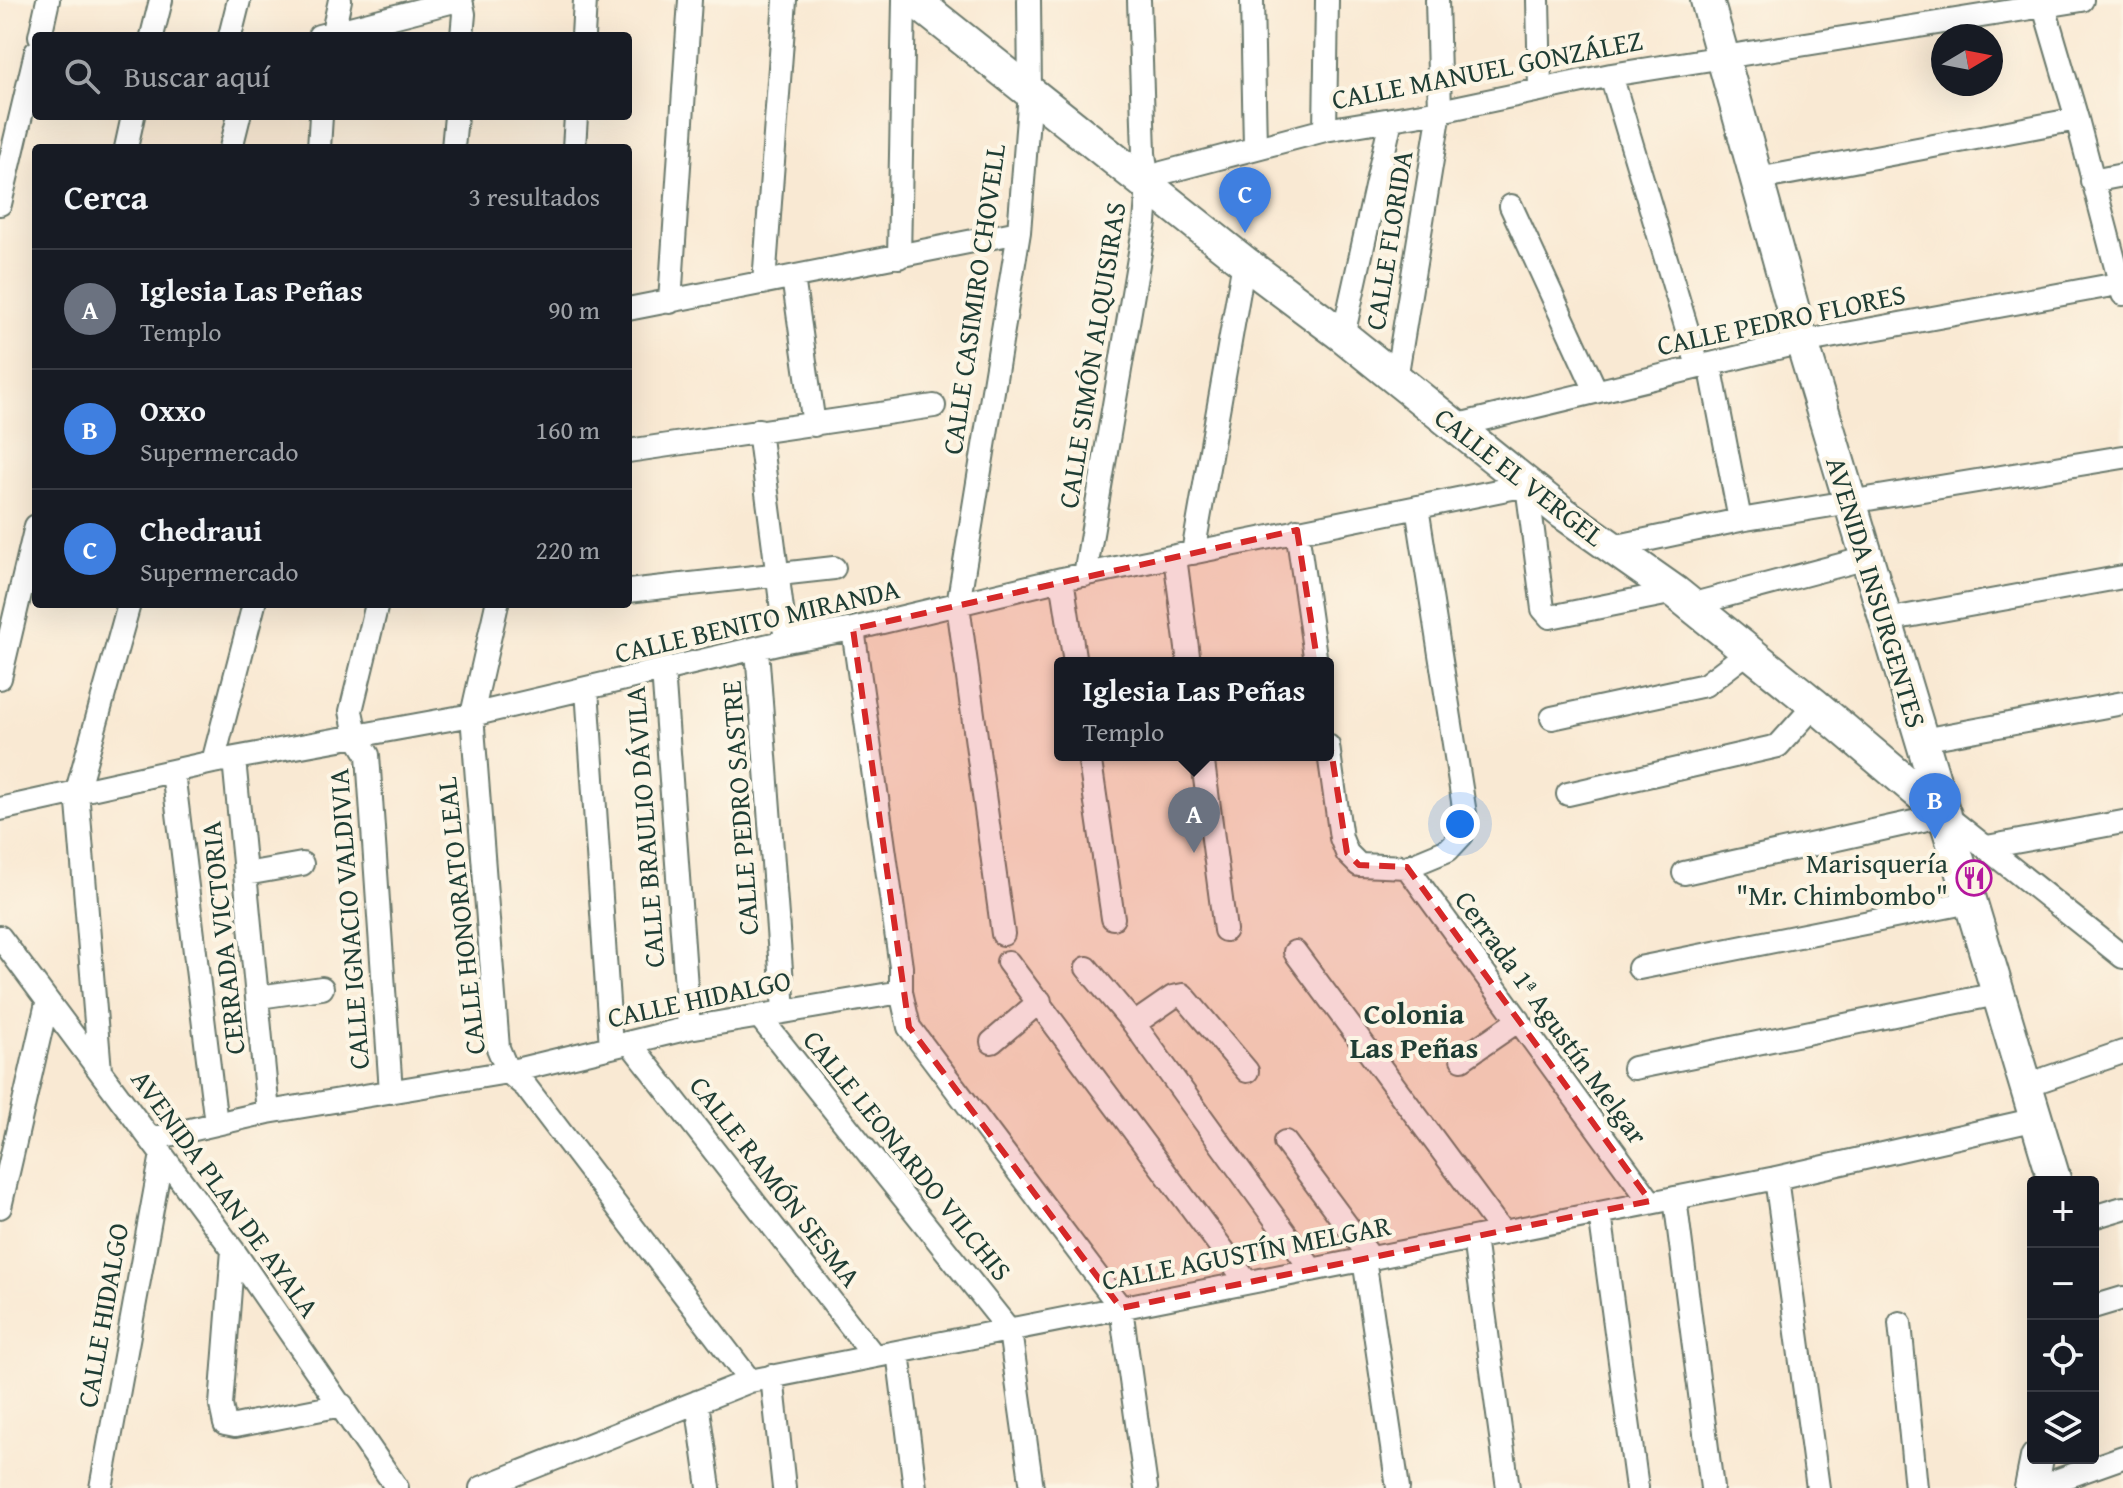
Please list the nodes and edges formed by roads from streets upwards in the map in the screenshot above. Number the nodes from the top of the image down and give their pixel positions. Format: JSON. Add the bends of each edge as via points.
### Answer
{"nodes":[{"id":1,"x":48,"y":0,"type":"edge"},
{"id":2,"x":161,"y":0,"type":"edge"},
{"id":3,"x":239,"y":0,"type":"edge"},
{"id":4,"x":340,"y":0,"type":"edge"},
{"id":5,"x":459,"y":0,"type":"edge"},
{"id":6,"x":585,"y":0,"type":"edge"},
{"id":7,"x":690,"y":0,"type":"edge"},
{"id":8,"x":785,"y":0,"type":"edge"},
{"id":9,"x":904,"y":0,"type":"edge"},
{"id":10,"x":914,"y":0,"type":"edge"},
{"id":11,"x":1029,"y":0,"type":"edge"},
{"id":12,"x":1139,"y":0,"type":"edge"},
{"id":13,"x":1252,"y":0,"type":"edge"},
{"id":14,"x":1327,"y":0,"type":"edge"},
{"id":15,"x":1437,"y":0,"type":"edge"},
{"id":16,"x":1538,"y":0,"type":"edge"},
{"id":17,"x":1707,"y":0,"type":"edge"},
{"id":18,"x":2082,"y":0,"type":"edge"},
{"id":19,"x":2042,"y":3,"type":"edge"},
{"id":20,"x":41,"y":32,"type":"edge"},
{"id":21,"x":153,"y":32,"type":"edge"},
{"id":22,"x":231,"y":32,"type":"edge"},
{"id":23,"x":329,"y":32,"type":"edge"},
{"id":24,"x":339,"y":32,"type":"edge"},
{"id":25,"x":462,"y":32,"type":"edge"},
{"id":26,"x":583,"y":32,"type":"edge"},
{"id":27,"x":1723,"y":56,"type":"junction"},
{"id":28,"x":32,"y":69,"type":"edge"},
{"id":29,"x":1611,"y":75,"type":"junction"},
{"id":30,"x":1540,"y":89,"type":"junction"},
{"id":31,"x":1030,"y":92,"type":"junction"},
{"id":32,"x":1440,"y":111,"type":"junction"},
{"id":33,"x":1391,"y":119,"type":"junction"},
{"id":34,"x":2077,"y":119,"type":"junction"},
{"id":35,"x":132,"y":120,"type":"edge"},
{"id":36,"x":238,"y":120,"type":"edge"},
{"id":37,"x":321,"y":120,"type":"edge"},
{"id":38,"x":456,"y":120,"type":"edge"},
{"id":39,"x":576,"y":120,"type":"edge"},
{"id":40,"x":1325,"y":130,"type":"junction"},
{"id":41,"x":127,"y":144,"type":"edge"},
{"id":42,"x":232,"y":144,"type":"edge"},
{"id":43,"x":319,"y":144,"type":"edge"},
{"id":44,"x":453,"y":144,"type":"edge"},
{"id":45,"x":574,"y":144,"type":"edge"},
{"id":46,"x":1255,"y":147,"type":"junction"},
{"id":47,"x":2123,"y":175,"type":"edge"},
{"id":48,"x":1758,"y":179,"type":"junction"},
{"id":49,"x":2092,"y":181,"type":"junction"},
{"id":50,"x":1148,"y":185,"type":"junction"},
{"id":51,"x":0,"y":204,"type":"edge"},
{"id":52,"x":1511,"y":206,"type":"dead end"},
{"id":53,"x":1019,"y":232,"type":"junction"},
{"id":54,"x":899,"y":257,"type":"junction"},
{"id":55,"x":1244,"y":262,"type":"junction"},
{"id":56,"x":793,"y":277,"type":"junction"},
{"id":57,"x":764,"y":283,"type":"junction"},
{"id":58,"x":2122,"y":287,"type":"edge"},
{"id":59,"x":670,"y":302,"type":"junction"},
{"id":60,"x":632,"y":308,"type":"edge"},
{"id":61,"x":1343,"y":336,"type":"junction"},
{"id":62,"x":1802,"y":342,"type":"junction"},
{"id":63,"x":1704,"y":365,"type":"junction"},
{"id":64,"x":1396,"y":379,"type":"junction"},
{"id":65,"x":1596,"y":391,"type":"junction"},
{"id":66,"x":934,"y":406,"type":"dead end"},
{"id":67,"x":814,"y":425,"type":"junction"},
{"id":68,"x":1454,"y":426,"type":"junction"},
{"id":69,"x":759,"y":430,"type":"junction"},
{"id":70,"x":632,"y":450,"type":"edge"},
{"id":71,"x":2123,"y":457,"type":"edge"},
{"id":72,"x":1527,"y":485,"type":"junction"},
{"id":73,"x":1849,"y":502,"type":"junction"},
{"id":74,"x":1417,"y":507,"type":"junction"},
{"id":75,"x":1740,"y":520,"type":"junction"},
{"id":76,"x":1297,"y":530,"type":"junction"},
{"id":77,"x":32,"y":543,"type":"edge"},
{"id":78,"x":1613,"y":547,"type":"junction"},
{"id":79,"x":1184,"y":555,"type":"junction"},
{"id":80,"x":1867,"y":558,"type":"junction"},
{"id":81,"x":834,"y":568,"type":"dead end"},
{"id":82,"x":777,"y":574,"type":"junction"},
{"id":83,"x":1085,"y":575,"type":"junction"},
{"id":84,"x":2123,"y":577,"type":"edge"},
{"id":85,"x":1062,"y":579,"type":"junction"},
{"id":86,"x":632,"y":591,"type":"edge"},
{"id":87,"x":1682,"y":599,"type":"junction"},
{"id":88,"x":958,"y":605,"type":"junction"},
{"id":89,"x":128,"y":608,"type":"edge"},
{"id":90,"x":253,"y":608,"type":"edge"},
{"id":91,"x":376,"y":608,"type":"edge"},
{"id":92,"x":496,"y":608,"type":"edge"},
{"id":93,"x":1886,"y":620,"type":"junction"},
{"id":94,"x":853,"y":629,"type":"junction"},
{"id":95,"x":786,"y":641,"type":"junction"},
{"id":96,"x":757,"y":649,"type":"junction"},
{"id":97,"x":1748,"y":652,"type":"junction"},
{"id":98,"x":1074,"y":657,"type":"edge"},
{"id":99,"x":1189,"y":657,"type":"edge"},
{"id":100,"x":1315,"y":657,"type":"edge"},
{"id":101,"x":663,"y":670,"type":"junction"},
{"id":102,"x":0,"y":678,"type":"edge"},
{"id":103,"x":587,"y":689,"type":"junction"},
{"id":104,"x":2123,"y":703,"type":"edge"},
{"id":105,"x":1815,"y":705,"type":"junction"},
{"id":106,"x":472,"y":715,"type":"junction"},
{"id":107,"x":1552,"y":718,"type":"dead end"},
{"id":108,"x":356,"y":735,"type":"junction"},
{"id":109,"x":1922,"y":740,"type":"junction"},
{"id":110,"x":223,"y":760,"type":"junction"},
{"id":111,"x":1090,"y":761,"type":"edge"},
{"id":112,"x":1203,"y":761,"type":"edge"},
{"id":113,"x":1330,"y":761,"type":"edge"},
{"id":114,"x":173,"y":772,"type":"junction"},
{"id":115,"x":77,"y":791,"type":"junction"},
{"id":116,"x":1568,"y":794,"type":"dead end"},
{"id":117,"x":0,"y":809,"type":"edge"},
{"id":118,"x":1945,"y":815,"type":"junction"},
{"id":119,"x":2123,"y":822,"type":"edge"},
{"id":120,"x":1987,"y":847,"type":"junction"},
{"id":121,"x":302,"y":864,"type":"dead end"},
{"id":122,"x":1407,"y":867,"type":"junction"},
{"id":123,"x":1684,"y":873,"type":"dead end"},
{"id":124,"x":246,"y":874,"type":"junction"},
{"id":125,"x":1970,"y":902,"type":"junction"},
{"id":126,"x":1113,"y":918,"type":"dead end"},
{"id":127,"x":1225,"y":930,"type":"dead end"},
{"id":128,"x":1003,"y":934,"type":"dead end"},
{"id":129,"x":0,"y":937,"type":"edge"},
{"id":130,"x":1295,"y":952,"type":"dead end"},
{"id":131,"x":2122,"y":955,"type":"edge"},
{"id":132,"x":1008,"y":962,"type":"dead end"},
{"id":133,"x":0,"y":968,"type":"edge"},
{"id":134,"x":1087,"y":968,"type":"dead end"},
{"id":135,"x":1639,"y":968,"type":"dead end"},
{"id":136,"x":24,"y":973,"type":"junction"},
{"id":137,"x":322,"y":988,"type":"dead end"},
{"id":138,"x":901,"y":992,"type":"junction"},
{"id":139,"x":1997,"y":994,"type":"junction"},
{"id":140,"x":259,"y":997,"type":"junction"},
{"id":141,"x":1040,"y":1001,"type":"junction"},
{"id":142,"x":47,"y":1003,"type":"junction"},
{"id":143,"x":784,"y":1010,"type":"junction"},
{"id":144,"x":759,"y":1016,"type":"junction"},
{"id":145,"x":1519,"y":1020,"type":"junction"},
{"id":146,"x":1134,"y":1024,"type":"junction"},
{"id":147,"x":689,"y":1028,"type":"junction"},
{"id":148,"x":992,"y":1042,"type":"dead end"},
{"id":149,"x":620,"y":1045,"type":"junction"},
{"id":150,"x":2123,"y":1052,"type":"edge"},
{"id":151,"x":1462,"y":1059,"type":"dead end"},
{"id":152,"x":1634,"y":1068,"type":"dead end"},
{"id":153,"x":1247,"y":1071,"type":"dead end"},
{"id":154,"x":508,"y":1072,"type":"junction"},
{"id":155,"x":100,"y":1073,"type":"junction"},
{"id":156,"x":2027,"y":1085,"type":"junction"},
{"id":157,"x":391,"y":1092,"type":"junction"},
{"id":158,"x":268,"y":1112,"type":"junction"},
{"id":159,"x":2037,"y":1119,"type":"junction"},
{"id":160,"x":216,"y":1124,"type":"junction"},
{"id":161,"x":1285,"y":1142,"type":"dead end"},
{"id":162,"x":157,"y":1146,"type":"junction"},
{"id":163,"x":3,"y":1174,"type":"edge"},
{"id":164,"x":2053,"y":1176,"type":"edge"},
{"id":165,"x":1776,"y":1178,"type":"junction"},
{"id":166,"x":1675,"y":1198,"type":"junction"},
{"id":167,"x":1650,"y":1201,"type":"junction"},
{"id":168,"x":0,"y":1207,"type":"edge"},
{"id":169,"x":2123,"y":1208,"type":"edge"},
{"id":170,"x":1600,"y":1213,"type":"junction"},
{"id":171,"x":2099,"y":1215,"type":"edge"},
{"id":172,"x":1503,"y":1233,"type":"junction"},
{"id":173,"x":1474,"y":1238,"type":"junction"},
{"id":174,"x":233,"y":1250,"type":"junction"},
{"id":175,"x":1367,"y":1259,"type":"junction"},
{"id":176,"x":1312,"y":1270,"type":"junction"},
{"id":177,"x":1247,"y":1282,"type":"junction"},
{"id":178,"x":2123,"y":1298,"type":"edge"},
{"id":179,"x":2099,"y":1305,"type":"edge"},
{"id":180,"x":1121,"y":1308,"type":"junction"},
{"id":181,"x":1900,"y":1323,"type":"dead end"},
{"id":182,"x":1010,"y":1331,"type":"junction"},
{"id":183,"x":898,"y":1352,"type":"junction"},
{"id":184,"x":874,"y":1356,"type":"junction"},
{"id":185,"x":761,"y":1379,"type":"junction"},
{"id":186,"x":697,"y":1402,"type":"junction"},
{"id":187,"x":342,"y":1405,"type":"junction"},
{"id":188,"x":2123,"y":1457,"type":"edge"},
{"id":189,"x":2036,"y":1464,"type":"edge"},
{"id":190,"x":101,"y":1488,"type":"edge"},
{"id":191,"x":397,"y":1488,"type":"edge"},
{"id":192,"x":481,"y":1488,"type":"edge"},
{"id":193,"x":709,"y":1488,"type":"edge"},
{"id":194,"x":784,"y":1488,"type":"edge"},
{"id":195,"x":915,"y":1488,"type":"edge"},
{"id":196,"x":1032,"y":1488,"type":"edge"},
{"id":197,"x":1146,"y":1488,"type":"edge"},
{"id":198,"x":1398,"y":1488,"type":"edge"},
{"id":199,"x":1508,"y":1488,"type":"edge"},
{"id":200,"x":1637,"y":1488,"type":"edge"},
{"id":201,"x":1712,"y":1488,"type":"edge"},
{"id":202,"x":1818,"y":1488,"type":"edge"},
{"id":203,"x":1916,"y":1488,"type":"edge"},
{"id":204,"x":2031,"y":1488,"type":"edge"},
{"id":205,"x":2046,"y":1488,"type":"edge"}],
"edges":[{"from":1,"to":20,"type":"street"},
{"from":2,"to":21,"type":"street"},
{"from":3,"to":22,"type":"street"},
{"from":4,"to":23,"type":"street"},
{"from":5,"to":24,"type":"street"},
{"from":5,"to":25,"type":"street"},
{"from":6,"to":26,"type":"street"},
{"from":7,"to":59,"type":"street"},
{"from":8,"to":57,"type":"street"},
{"from":9,"to":54,"type":"street"},
{"from":10,"to":31,"type":"street","name":"CALLE EL VERGEL"},
{"from":11,"to":31,"type":"street","name":"CALLE CASIMIRO CHOVELL"},
{"from":12,"to":50,"type":"street","name":"CALLE SIMÓN ALQUISIRAS"},
{"from":13,"to":46,"type":"street"},
{"from":14,"to":40,"type":"street"},
{"from":15,"to":32,"type":"street","name":"CALLE FLORIDA"},
{"from":16,"to":30,"type":"street"},
{"from":17,"to":27,"type":"street","name":"AVENIDA INSURGENTES"},
{"from":18,"to":19,"type":"street","name":"CALLE MANUEL GONZÁLEZ"},
{"from":19,"to":27,"type":"street","name":"CALLE MANUEL GONZÁLEZ"},
{"from":19,"to":34,"type":"street"},
{"from":27,"to":29,"type":"street","name":"CALLE MANUEL GONZÁLEZ"},
{"from":27,"to":48,"type":"street","name":"AVENIDA INSURGENTES"},
{"from":28,"to":51,"type":"street"},
{"from":29,"to":30,"type":"street","name":"CALLE MANUEL GONZÁLEZ"},
{"from":29,"to":63,"type":"street"},
{"from":30,"to":32,"type":"street","name":"CALLE MANUEL GONZÁLEZ"},
{"from":31,"to":50,"type":"street","name":"CALLE EL VERGEL"},
{"from":31,"to":53,"type":"street","name":"CALLE CASIMIRO CHOVELL"},
{"from":32,"to":33,"type":"street","name":"CALLE MANUEL GONZÁLEZ"},
{"from":32,"to":64,"type":"street","name":"CALLE FLORIDA"},
{"from":33,"to":40,"type":"street","name":"CALLE MANUEL GONZÁLEZ"},
{"from":33,"to":61,"type":"street"},
{"from":34,"to":48,"type":"street"},
{"from":34,"to":49,"type":"street"},
{"from":35,"to":41,"type":"street"},
{"from":36,"to":42,"type":"street"},
{"from":37,"to":43,"type":"street"},
{"from":38,"to":44,"type":"street"},
{"from":39,"to":45,"type":"street"},
{"from":40,"to":46,"type":"street","name":"CALLE MANUEL GONZÁLEZ"},
{"from":46,"to":50,"type":"street","name":"CALLE MANUEL GONZÁLEZ","via":[[1162,173]]},
{"from":47,"to":49,"type":"street"},
{"from":48,"to":62,"type":"street","name":"AVENIDA INSURGENTES"},
{"from":49,"to":58,"type":"street"},
{"from":50,"to":55,"type":"street","name":"CALLE EL VERGEL"},
{"from":50,"to":83,"type":"street","name":"CALLE SIMÓN ALQUISIRAS"},
{"from":52,"to":65,"type":"street"},
{"from":53,"to":54,"type":"street"},
{"from":53,"to":88,"type":"street","name":"CALLE CASIMIRO CHOVELL"},
{"from":54,"to":56,"type":"street"},
{"from":55,"to":61,"type":"street","name":"CALLE EL VERGEL"},
{"from":55,"to":79,"type":"street"},
{"from":56,"to":57,"type":"street"},
{"from":56,"to":67,"type":"street"},
{"from":57,"to":59,"type":"street"},
{"from":58,"to":62,"type":"street","name":"CALLE PEDRO FLORES"},
{"from":59,"to":60,"type":"street"},
{"from":61,"to":64,"type":"street","name":"CALLE EL VERGEL"},
{"from":62,"to":63,"type":"street","name":"CALLE PEDRO FLORES"},
{"from":62,"to":73,"type":"street","name":"AVENIDA INSURGENTES"},
{"from":63,"to":65,"type":"street","name":"CALLE PEDRO FLORES"},
{"from":63,"to":75,"type":"street"},
{"from":64,"to":68,"type":"street","name":"CALLE EL VERGEL"},
{"from":65,"to":68,"type":"street","name":"CALLE PEDRO FLORES"},
{"from":66,"to":67,"type":"street"},
{"from":67,"to":69,"type":"street"},
{"from":68,"to":72,"type":"street","name":"CALLE EL VERGEL"},
{"from":69,"to":70,"type":"street"},
{"from":69,"to":82,"type":"street"},
{"from":71,"to":73,"type":"street"},
{"from":72,"to":74,"type":"street","name":"CALLE BENITO MIRANDA"},
{"from":72,"to":78,"type":"street","name":"CALLE EL VERGEL"},
{"from":72,"to":87,"type":"street","via":[[1543,609],[1550,617]]},
{"from":73,"to":75,"type":"street"},
{"from":73,"to":80,"type":"street","name":"AVENIDA INSURGENTES"},
{"from":74,"to":76,"type":"street","name":"CALLE BENITO MIRANDA"},
{"from":74,"to":122,"type":"street","via":[[1465,814],[1462,835],[1448,850]]},
{"from":75,"to":78,"type":"street"},
{"from":76,"to":79,"type":"street","name":"CALLE BENITO MIRANDA"},
{"from":76,"to":100,"type":"street"},
{"from":77,"to":102,"type":"street"},
{"from":78,"to":87,"type":"street","name":"CALLE EL VERGEL"},
{"from":79,"to":83,"type":"street","name":"CALLE BENITO MIRANDA"},
{"from":79,"to":99,"type":"street"},
{"from":80,"to":87,"type":"street"},
{"from":80,"to":93,"type":"street","name":"AVENIDA INSURGENTES"},
{"from":81,"to":82,"type":"street"},
{"from":82,"to":86,"type":"street"},
{"from":82,"to":95,"type":"street"},
{"from":83,"to":85,"type":"street","name":"CALLE BENITO MIRANDA"},
{"from":84,"to":93,"type":"street"},
{"from":85,"to":88,"type":"street","name":"CALLE BENITO MIRANDA"},
{"from":85,"to":98,"type":"street"},
{"from":87,"to":97,"type":"street","name":"CALLE EL VERGEL"},
{"from":88,"to":94,"type":"street","name":"CALLE BENITO MIRANDA"},
{"from":88,"to":128,"type":"street","name":"CALLE CASIMIRO CHOVELL"},
{"from":89,"to":115,"type":"street"},
{"from":90,"to":110,"type":"street"},
{"from":91,"to":108,"type":"street","name":"CALLE IGNACIO VALDIVIA","via":[[351,711]]},
{"from":92,"to":106,"type":"street","name":"CALLE HONORATO LEAL"},
{"from":93,"to":109,"type":"street","name":"AVENIDA INSURGENTES"},
{"from":94,"to":95,"type":"street","name":"CALLE BENITO MIRANDA"},
{"from":94,"to":138,"type":"street"},
{"from":95,"to":96,"type":"street","name":"CALLE BENITO MIRANDA"},
{"from":96,"to":101,"type":"street","name":"CALLE BENITO MIRANDA"},
{"from":96,"to":143,"type":"street","name":"CALLE PEDRO SASTRE"},
{"from":97,"to":105,"type":"street","name":"CALLE EL VERGEL"},
{"from":97,"to":107,"type":"street","via":[[1705,685]]},
{"from":101,"to":103,"type":"street","name":"CALLE BENITO MIRANDA"},
{"from":101,"to":147,"type":"street","name":"CALLE BRAULIO DÁVILA"},
{"from":103,"to":106,"type":"street","name":"CALLE BENITO MIRANDA"},
{"from":103,"to":149,"type":"street"},
{"from":104,"to":109,"type":"street"},
{"from":105,"to":116,"type":"street","via":[[1778,746]]},
{"from":105,"to":118,"type":"street","name":"CALLE EL VERGEL"},
{"from":106,"to":108,"type":"street","name":"CALLE BENITO MIRANDA"},
{"from":106,"to":154,"type":"street","name":"CALLE HONORATO LEAL","via":[[498,1048]]},
{"from":108,"to":110,"type":"street","name":"CALLE BENITO MIRANDA"},
{"from":108,"to":157,"type":"street","name":"CALLE IGNACIO VALDIVIA","via":[[368,755]]},
{"from":109,"to":118,"type":"street","name":"AVENIDA INSURGENTES"},
{"from":110,"to":114,"type":"street","name":"CALLE BENITO MIRANDA"},
{"from":110,"to":124,"type":"street","name":"CERRADA VICTORIA"},
{"from":111,"to":126,"type":"street"},
{"from":112,"to":127,"type":"street"},
{"from":113,"to":122,"type":"street","via":[[1347,853],[1359,865]]},
{"from":114,"to":115,"type":"street","name":"CALLE BENITO MIRANDA"},
{"from":114,"to":160,"type":"street"},
{"from":115,"to":117,"type":"street","name":"CALLE BENITO MIRANDA"},
{"from":115,"to":155,"type":"street"},
{"from":118,"to":120,"type":"street","name":"CALLE EL VERGEL"},
{"from":118,"to":123,"type":"street"},
{"from":118,"to":125,"type":"street","name":"AVENIDA INSURGENTES"},
{"from":119,"to":120,"type":"street"},
{"from":120,"to":131,"type":"street","name":"CALLE EL VERGEL"},
{"from":121,"to":124,"type":"street"},
{"from":122,"to":145,"type":"street","name":"Cerrada 1ª Agustín Melgar"},
{"from":124,"to":140,"type":"street","name":"CERRADA VICTORIA"},
{"from":125,"to":135,"type":"street"},
{"from":125,"to":139,"type":"street","name":"AVENIDA INSURGENTES"},
{"from":129,"to":136,"type":"street","name":"AVENIDA PLAN DE AYALA"},
{"from":130,"to":172,"type":"street"},
{"from":132,"to":141,"type":"street"},
{"from":133,"to":136,"type":"street"},
{"from":134,"to":146,"type":"street"},
{"from":136,"to":142,"type":"street","name":"AVENIDA PLAN DE AYALA"},
{"from":137,"to":140,"type":"street"},
{"from":138,"to":143,"type":"street","name":"CALLE HIDALGO"},
{"from":138,"to":180,"type":"street","via":[[909,1027]]},
{"from":139,"to":152,"type":"street"},
{"from":139,"to":156,"type":"street","name":"AVENIDA INSURGENTES"},
{"from":140,"to":158,"type":"street","name":"CERRADA VICTORIA"},
{"from":141,"to":148,"type":"street"},
{"from":141,"to":177,"type":"street"},
{"from":142,"to":155,"type":"street","name":"AVENIDA PLAN DE AYALA"},
{"from":142,"to":163,"type":"street"},
{"from":143,"to":144,"type":"street","name":"CALLE HIDALGO"},
{"from":144,"to":147,"type":"street","name":"CALLE HIDALGO"},
{"from":144,"to":182,"type":"street","name":"CALLE LEONARDO VILCHIS"},
{"from":145,"to":151,"type":"street"},
{"from":145,"to":167,"type":"street","name":"Cerrada 1ª Agustín Melgar"},
{"from":146,"to":153,"type":"street","via":[[1183,995]]},
{"from":146,"to":176,"type":"street"},
{"from":147,"to":149,"type":"street","name":"CALLE HIDALGO"},
{"from":149,"to":154,"type":"street","name":"CALLE HIDALGO"},
{"from":149,"to":184,"type":"street","name":"CALLE RAMÓN SESMA"},
{"from":150,"to":156,"type":"street"},
{"from":154,"to":157,"type":"street","name":"CALLE HIDALGO"},
{"from":154,"to":185,"type":"street","name":"CALLE HONORATO LEAL","via":[[526,1087]]},
{"from":155,"to":162,"type":"street","name":"AVENIDA PLAN DE AYALA"},
{"from":156,"to":159,"type":"street","name":"AVENIDA INSURGENTES"},
{"from":157,"to":158,"type":"street","name":"CALLE HIDALGO"},
{"from":158,"to":160,"type":"street","name":"CALLE HIDALGO"},
{"from":159,"to":164,"type":"street","name":"AVENIDA INSURGENTES"},
{"from":159,"to":165,"type":"street","name":"CALLE AGUSTÍN MELGAR"},
{"from":160,"to":162,"type":"street","name":"CALLE HIDALGO"},
{"from":161,"to":175,"type":"street"},
{"from":162,"to":174,"type":"street","name":"AVENIDA PLAN DE AYALA"},
{"from":162,"to":190,"type":"street","name":"CALLE HIDALGO"},
{"from":163,"to":168,"type":"street"},
{"from":165,"to":166,"type":"street","name":"CALLE AGUSTÍN MELGAR"},
{"from":165,"to":202,"type":"street"},
{"from":166,"to":167,"type":"street","name":"CALLE AGUSTÍN MELGAR"},
{"from":166,"to":201,"type":"street"},
{"from":167,"to":170,"type":"street","name":"CALLE AGUSTÍN MELGAR"},
{"from":169,"to":171,"type":"street"},
{"from":170,"to":172,"type":"street","name":"CALLE AGUSTÍN MELGAR"},
{"from":170,"to":200,"type":"street"},
{"from":172,"to":173,"type":"street","name":"CALLE AGUSTÍN MELGAR"},
{"from":173,"to":175,"type":"street","name":"CALLE AGUSTÍN MELGAR"},
{"from":173,"to":199,"type":"street"},
{"from":174,"to":187,"type":"street","name":"AVENIDA PLAN DE AYALA"},
{"from":174,"to":187,"type":"street","via":[[221,1405],[225,1424]]},
{"from":175,"to":176,"type":"street","name":"CALLE AGUSTÍN MELGAR"},
{"from":175,"to":198,"type":"street"},
{"from":176,"to":177,"type":"street","name":"CALLE AGUSTÍN MELGAR"},
{"from":177,"to":180,"type":"street","name":"CALLE AGUSTÍN MELGAR"},
{"from":178,"to":179,"type":"street"},
{"from":180,"to":182,"type":"street","name":"CALLE AGUSTÍN MELGAR"},
{"from":180,"to":197,"type":"street"},
{"from":181,"to":203,"type":"street"},
{"from":182,"to":183,"type":"street","name":"CALLE AGUSTÍN MELGAR"},
{"from":182,"to":196,"type":"street"},
{"from":183,"to":184,"type":"street","name":"CALLE AGUSTÍN MELGAR"},
{"from":183,"to":195,"type":"street"},
{"from":184,"to":185,"type":"street","name":"CALLE AGUSTÍN MELGAR"},
{"from":185,"to":186,"type":"street","name":"CALLE AGUSTÍN MELGAR"},
{"from":185,"to":194,"type":"street"},
{"from":186,"to":192,"type":"street","name":"CALLE AGUSTÍN MELGAR"},
{"from":186,"to":193,"type":"street"},
{"from":187,"to":191,"type":"street","name":"AVENIDA PLAN DE AYALA"},
{"from":188,"to":205,"type":"street"},
{"from":189,"to":204,"type":"street"}]}
